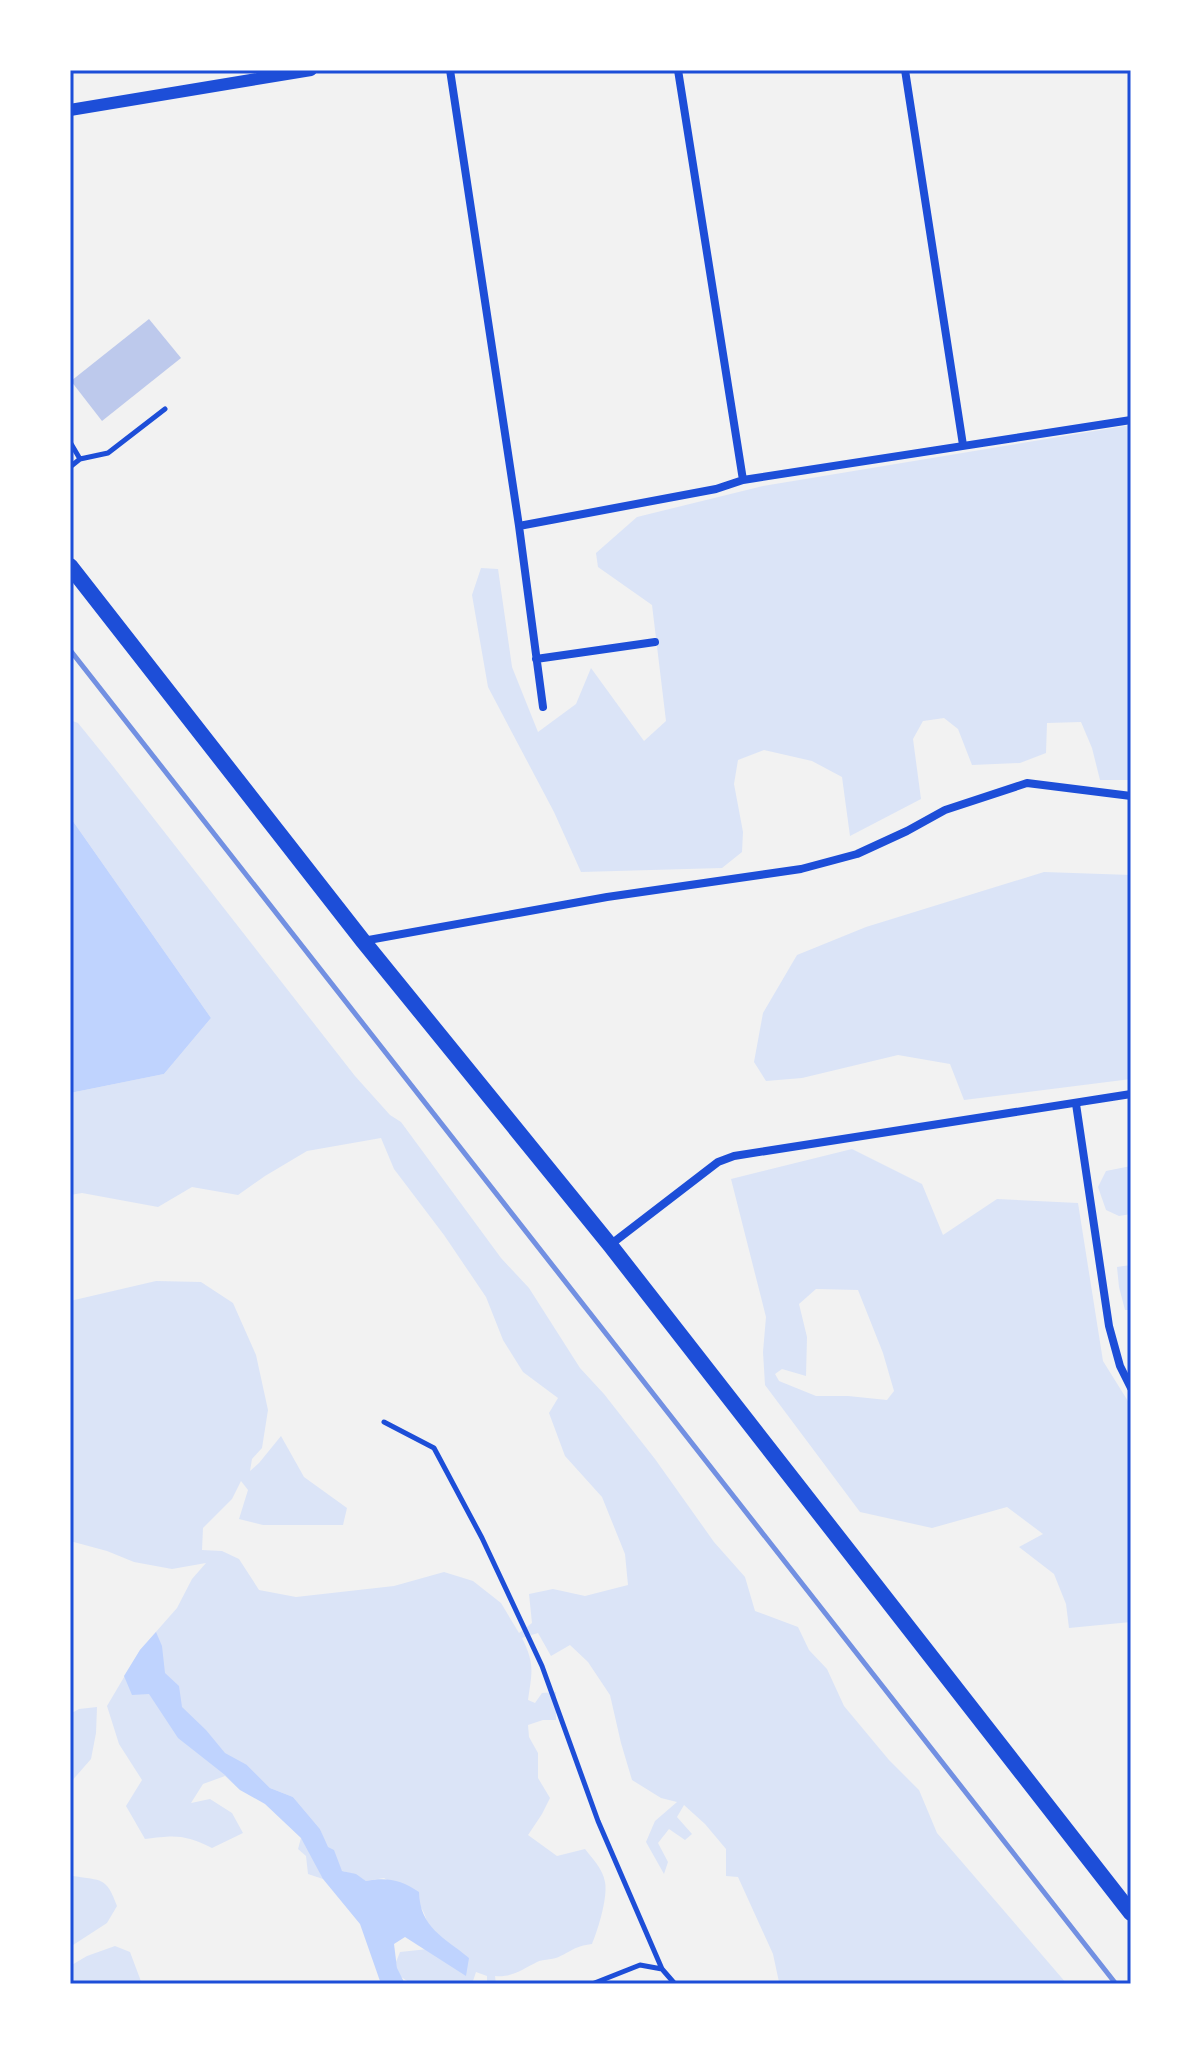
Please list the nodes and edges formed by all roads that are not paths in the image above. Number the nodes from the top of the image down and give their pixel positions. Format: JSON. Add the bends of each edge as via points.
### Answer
{"nodes":[{"id":1,"x":311,"y":70,"type":"edge"},
{"id":2,"x":450,"y":70,"type":"edge"},
{"id":3,"x":678,"y":70,"type":"edge"},
{"id":4,"x":905,"y":70,"type":"edge"},
{"id":5,"x":70,"y":110,"type":"edge"},
{"id":6,"x":165,"y":409,"type":"dead end"},
{"id":7,"x":1131,"y":420,"type":"edge"},
{"id":8,"x":70,"y":442,"type":"edge"},
{"id":9,"x":963,"y":445,"type":"junction"},
{"id":10,"x":80,"y":459,"type":"junction"},
{"id":11,"x":70,"y":467,"type":"edge"},
{"id":12,"x":743,"y":480,"type":"junction"},
{"id":13,"x":519,"y":526,"type":"junction"},
{"id":14,"x":70,"y":566,"type":"edge"},
{"id":15,"x":655,"y":642,"type":"dead end"},
{"id":16,"x":536,"y":659,"type":"junction"},
{"id":17,"x":543,"y":707,"type":"dead end"},
{"id":18,"x":1131,"y":796,"type":"edge"},
{"id":19,"x":363,"y":941,"type":"junction"},
{"id":20,"x":1131,"y":1094,"type":"edge"},
{"id":21,"x":1076,"y":1104,"type":"junction"},
{"id":22,"x":610,"y":1245,"type":"junction"},
{"id":23,"x":1131,"y":1388,"type":"edge"},
{"id":24,"x":384,"y":1422,"type":"dead end"},
{"id":25,"x":1131,"y":1913,"type":"edge"},
{"id":26,"x":662,"y":1969,"type":"junction"},
{"id":27,"x":592,"y":1984,"type":"edge"},
{"id":28,"x":675,"y":1984,"type":"edge"}],
"edges":[{"from":1,"to":5,"type":"street"},
{"from":2,"to":13,"type":"street"},
{"from":3,"to":12,"type":"street"},
{"from":4,"to":9,"type":"street"},
{"from":6,"to":10,"type":"lane","via":[[108,453]]},
{"from":7,"to":9,"type":"street"},
{"from":8,"to":10,"type":"lane"},
{"from":9,"to":12,"type":"street"},
{"from":10,"to":11,"type":"lane"},
{"from":12,"to":13,"type":"street"},
{"from":13,"to":16,"type":"street"},
{"from":14,"to":19,"type":"main road"},
{"from":15,"to":16,"type":"street"},
{"from":16,"to":17,"type":"street"},
{"from":18,"to":19,"type":"street","via":[[1027,783],[945,810],[857,854],[801,869]]},
{"from":19,"to":22,"type":"main road"},
{"from":20,"to":21,"type":"street"},
{"from":21,"to":22,"type":"street","via":[[734,1156],[718,1162]]},
{"from":21,"to":23,"type":"street","via":[[1109,1326]]},
{"from":22,"to":25,"type":"main road"},
{"from":24,"to":26,"type":"lane","via":[[434,1448],[482,1538],[542,1666],[598,1821]]},
{"from":26,"to":27,"type":"lane","via":[[640,1965]]},
{"from":26,"to":28,"type":"lane"}]}
